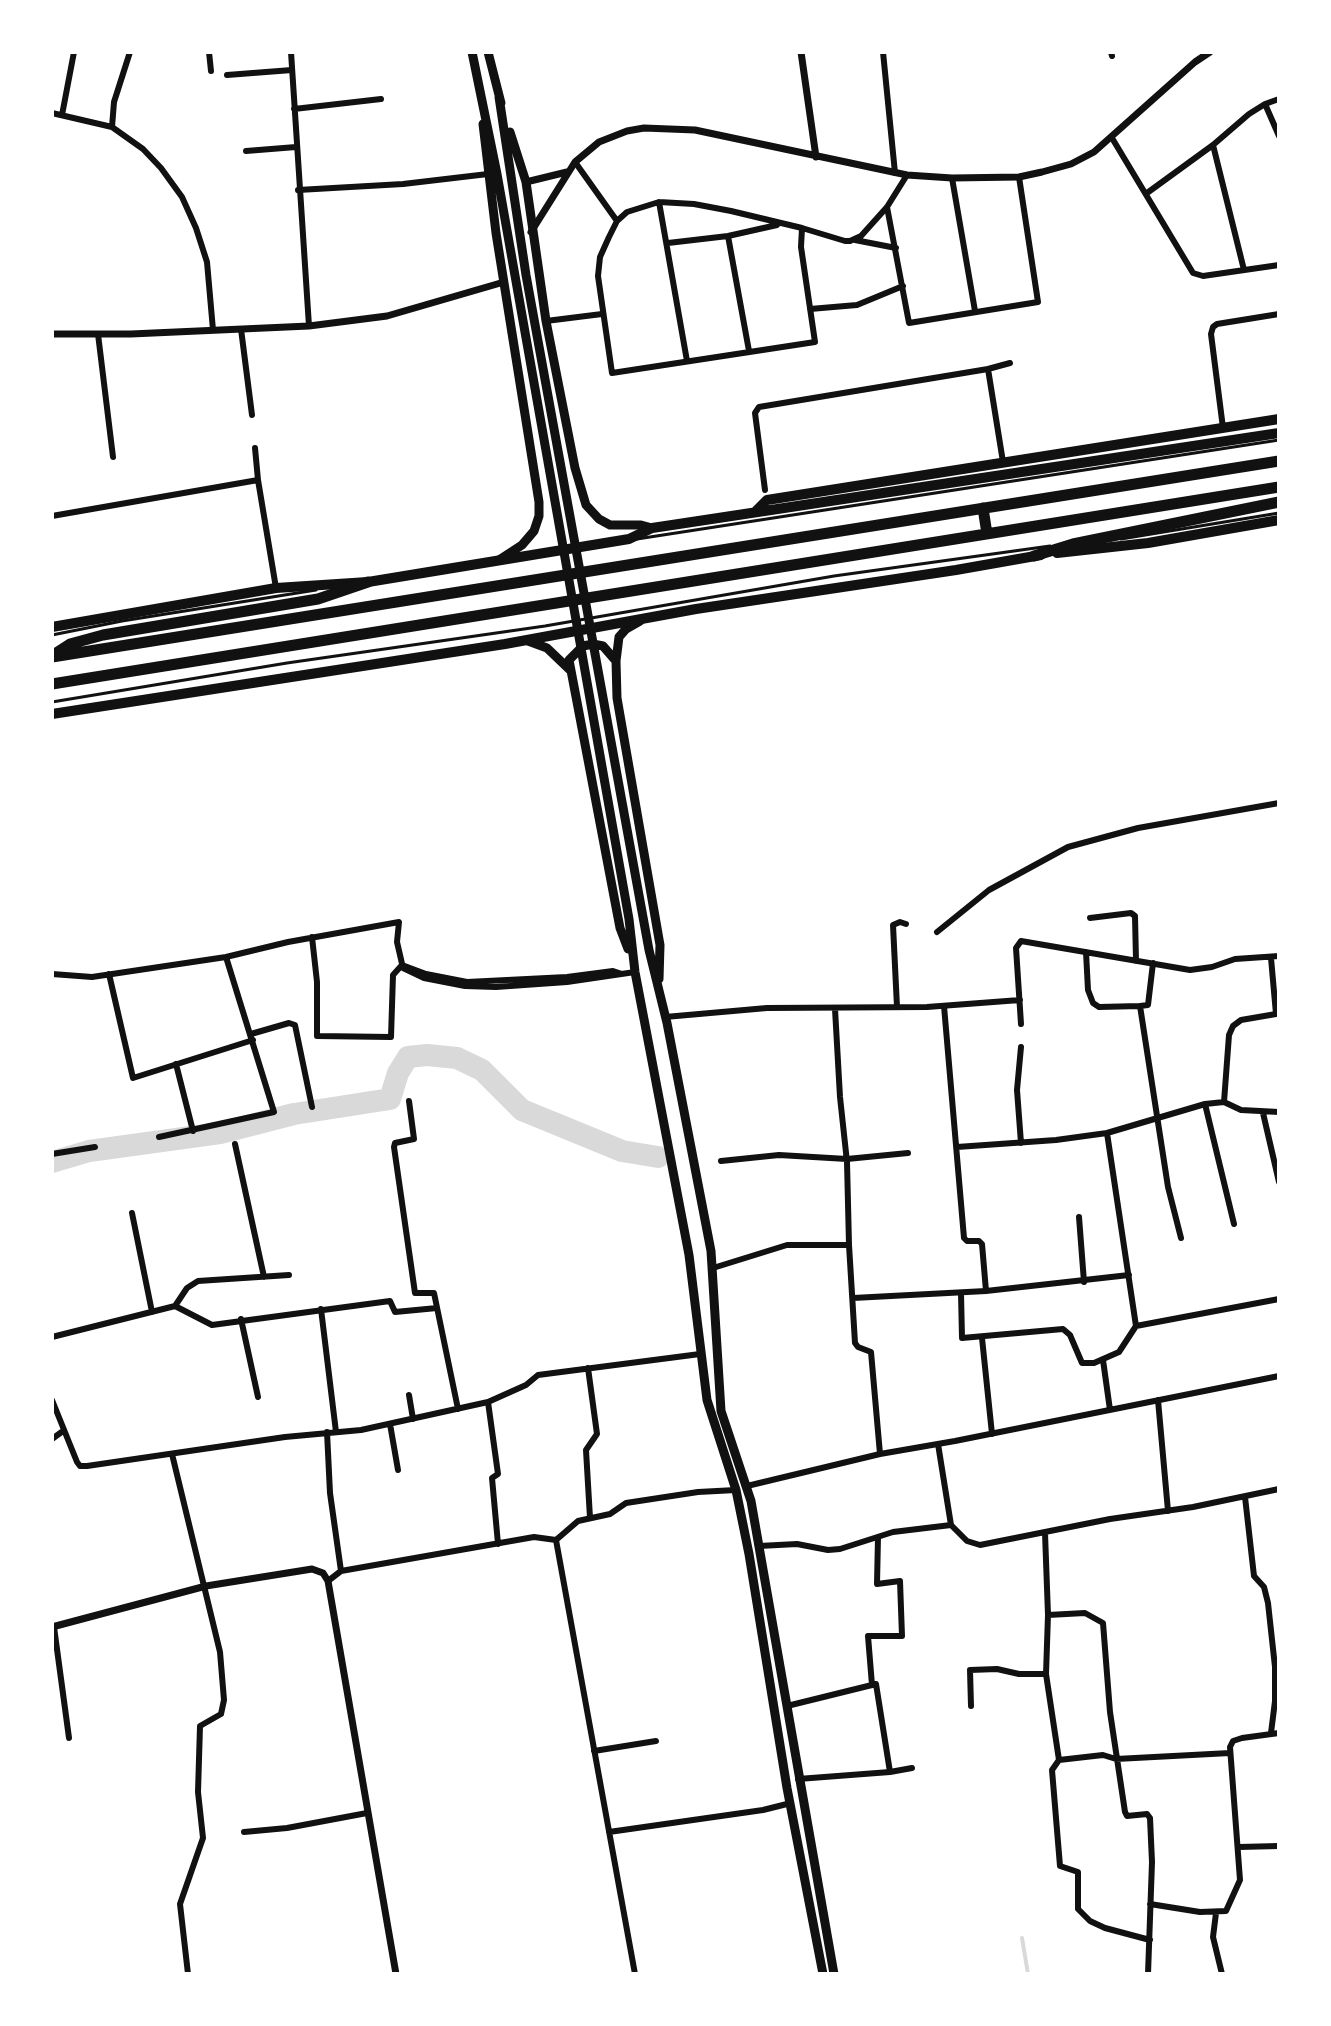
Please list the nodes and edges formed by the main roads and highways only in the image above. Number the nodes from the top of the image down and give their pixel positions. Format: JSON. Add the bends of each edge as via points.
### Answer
{"nodes":[{"id":1,"x":472,"y":52,"type":"edge"},
{"id":2,"x":488,"y":52,"type":"edge"},
{"id":3,"x":499,"y":97,"type":"junction"},
{"id":4,"x":493,"y":174,"type":"junction"},
{"id":5,"x":1279,"y":419,"type":"edge"},
{"id":6,"x":1279,"y":433,"type":"edge"},
{"id":7,"x":1128,"y":442,"type":"junction"},
{"id":8,"x":1096,"y":446,"type":"junction"},
{"id":9,"x":1116,"y":458,"type":"junction"},
{"id":10,"x":1279,"y":461,"type":"edge"},
{"id":11,"x":577,"y":475,"type":"junction"},
{"id":12,"x":536,"y":486,"type":"junction"},
{"id":13,"x":1279,"y":487,"type":"edge"},
{"id":14,"x":1279,"y":502,"type":"edge"},
{"id":15,"x":983,"y":508,"type":"junction"},
{"id":16,"x":755,"y":512,"type":"junction"},
{"id":17,"x":1279,"y":520,"type":"edge"},
{"id":18,"x":652,"y":528,"type":"junction"},
{"id":19,"x":987,"y":534,"type":"junction"},
{"id":20,"x":1034,"y":556,"type":"junction"},
{"id":21,"x":498,"y":560,"type":"junction"},
{"id":22,"x":368,"y":582,"type":"junction"},
{"id":23,"x":651,"y":616,"type":"junction"},
{"id":24,"x":52,"y":627,"type":"edge"},
{"id":25,"x":522,"y":641,"type":"junction"},
{"id":26,"x":52,"y":656,"type":"edge"},
{"id":27,"x":616,"y":661,"type":"junction"},
{"id":28,"x":570,"y":670,"type":"junction"},
{"id":29,"x":52,"y":684,"type":"edge"},
{"id":30,"x":52,"y":714,"type":"edge"},
{"id":31,"x":633,"y":959,"type":"junction"},
{"id":32,"x":658,"y":982,"type":"junction"},
{"id":33,"x":823,"y":1974,"type":"edge"},
{"id":34,"x":834,"y":1974,"type":"edge"}],
"edges":[{"from":1,"to":4,"type":"main road"},
{"from":2,"to":3,"type":"main road"},
{"from":3,"to":11,"type":"main road","via":[[526,182],[546,321]]},
{"from":3,"to":32,"type":"main road","via":[[526,275]]},
{"from":4,"to":12,"type":"main road"},
{"from":4,"to":31,"type":"main road"},
{"from":5,"to":7,"type":"highway"},
{"from":6,"to":9,"type":"highway"},
{"from":7,"to":8,"type":"highway"},
{"from":7,"to":9,"type":"highway"},
{"from":8,"to":9,"type":"highway"},
{"from":8,"to":16,"type":"highway","via":[[767,500]]},
{"from":9,"to":16,"type":"highway"},
{"from":10,"to":15,"type":"highway"},
{"from":11,"to":12,"type":"main road","via":[[564,492],[554,494]]},
{"from":11,"to":18,"type":"main road","via":[[586,505],[599,519],[610,525]]},
{"from":12,"to":21,"type":"main road","via":[[539,516],[534,531]]},
{"from":13,"to":19,"type":"highway"},
{"from":14,"to":20,"type":"highway"},
{"from":15,"to":19,"type":"highway"},
{"from":15,"to":26,"type":"highway"},
{"from":16,"to":18,"type":"highway"},
{"from":17,"to":20,"type":"highway"},
{"from":18,"to":21,"type":"highway","via":[[629,539]]},
{"from":19,"to":29,"type":"highway"},
{"from":20,"to":23,"type":"highway"},
{"from":21,"to":22,"type":"highway"},
{"from":22,"to":24,"type":"highway","via":[[276,588]]},
{"from":22,"to":26,"type":"highway","via":[[318,599],[103,635],[70,644]]},
{"from":23,"to":25,"type":"highway"},
{"from":23,"to":27,"type":"main road","via":[[621,633]]},
{"from":25,"to":28,"type":"main road","via":[[540,644]]},
{"from":25,"to":30,"type":"highway"},
{"from":27,"to":28,"type":"main road","via":[[603,646],[593,644],[569,660]]},
{"from":27,"to":32,"type":"main road","via":[[617,698],[661,957]]},
{"from":28,"to":31,"type":"main road","via":[[620,928]]},
{"from":31,"to":33,"type":"main road","via":[[689,1255],[710,1414],[736,1490]]},
{"from":32,"to":34,"type":"main road","via":[[713,1268],[721,1411],[747,1486]]}]}
